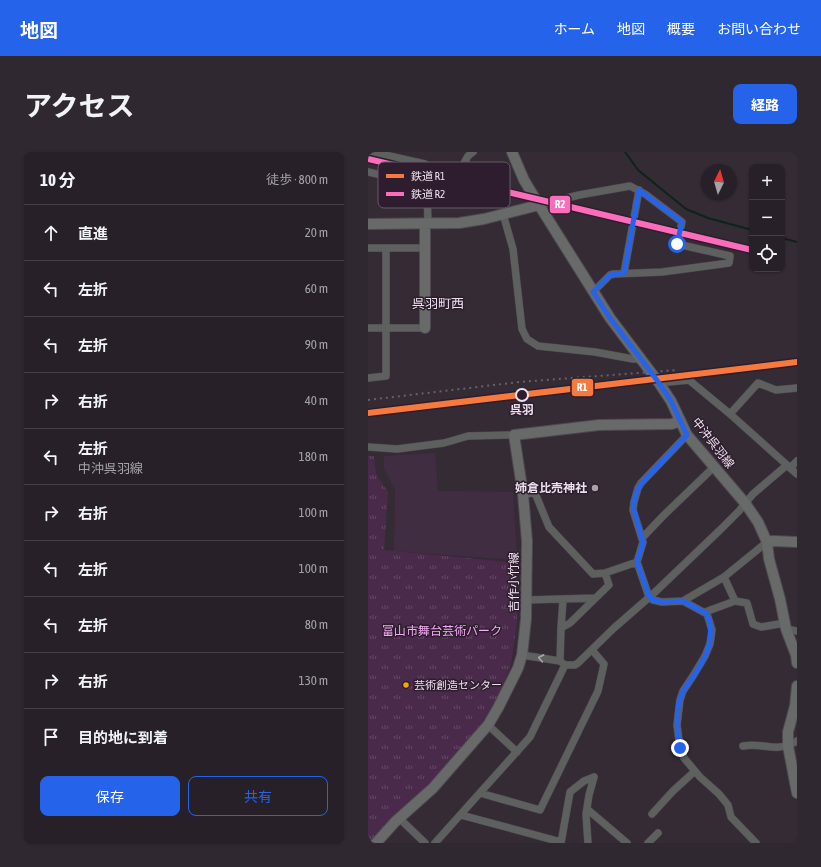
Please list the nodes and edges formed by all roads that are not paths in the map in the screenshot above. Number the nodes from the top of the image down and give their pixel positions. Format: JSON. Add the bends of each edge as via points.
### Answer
{"nodes":[{"id":1,"x":372,"y":152,"type":"edge"},
{"id":2,"x":473,"y":152,"type":"edge"},
{"id":3,"x":512,"y":152,"type":"edge"},
{"id":4,"x":416,"y":162,"type":"edge"},
{"id":5,"x":465,"y":162,"type":"edge"},
{"id":6,"x":368,"y":172,"type":"edge"},
{"id":7,"x":378,"y":174,"type":"edge"},
{"id":8,"x":639,"y":190,"type":"junction"},
{"id":9,"x":539,"y":205,"type":"junction"},
{"id":10,"x":427,"y":208,"type":"edge"},
{"id":11,"x":503,"y":214,"type":"junction"},
{"id":12,"x":368,"y":224,"type":"edge"},
{"id":13,"x":427,"y":224,"type":"junction"},
{"id":14,"x":368,"y":248,"type":"edge"},
{"id":15,"x":386,"y":248,"type":"junction"},
{"id":16,"x":425,"y":248,"type":"junction"},
{"id":17,"x":624,"y":273,"type":"junction"},
{"id":18,"x":593,"y":292,"type":"junction"},
{"id":19,"x":368,"y":328,"type":"edge"},
{"id":20,"x":386,"y":328,"type":"junction"},
{"id":21,"x":425,"y":328,"type":"joint"},
{"id":22,"x":640,"y":359,"type":"junction"},
{"id":23,"x":368,"y":378,"type":"edge"},
{"id":24,"x":659,"y":383,"type":"junction"},
{"id":25,"x":797,"y":388,"type":"edge"},
{"id":26,"x":730,"y":414,"type":"junction"},
{"id":27,"x":680,"y":421,"type":"junction"},
{"id":28,"x":514,"y":435,"type":"junction"},
{"id":29,"x":687,"y":435,"type":"junction"},
{"id":30,"x":368,"y":447,"type":"edge"},
{"id":31,"x":797,"y":461,"type":"edge"},
{"id":32,"x":788,"y":466,"type":"junction"},
{"id":33,"x":714,"y":467,"type":"junction"},
{"id":34,"x":797,"y":474,"type":"edge"},
{"id":35,"x":523,"y":494,"type":"junction"},
{"id":36,"x":745,"y":503,"type":"junction"},
{"id":37,"x":643,"y":537,"type":"junction"},
{"id":38,"x":767,"y":542,"type":"junction"},
{"id":39,"x":797,"y":542,"type":"edge"},
{"id":40,"x":637,"y":562,"type":"junction"},
{"id":41,"x":605,"y":573,"type":"junction"},
{"id":42,"x":724,"y":577,"type":"junction"},
{"id":43,"x":649,"y":596,"type":"junction"},
{"id":44,"x":595,"y":598,"type":"junction"},
{"id":45,"x":526,"y":600,"type":"junction"},
{"id":46,"x":563,"y":600,"type":"junction"},
{"id":47,"x":683,"y":601,"type":"junction"},
{"id":48,"x":735,"y":601,"type":"junction"},
{"id":49,"x":704,"y":612,"type":"junction"},
{"id":50,"x":785,"y":626,"type":"junction"},
{"id":51,"x":561,"y":628,"type":"junction"},
{"id":52,"x":797,"y":631,"type":"edge"},
{"id":53,"x":592,"y":650,"type":"junction"},
{"id":54,"x":522,"y":655,"type":"junction"},
{"id":55,"x":562,"y":663,"type":"junction"},
{"id":56,"x":797,"y":663,"type":"edge"},
{"id":57,"x":797,"y":686,"type":"edge"},
{"id":58,"x":488,"y":725,"type":"junction"},
{"id":59,"x":797,"y":741,"type":"edge"},
{"id":60,"x":743,"y":746,"type":"dead end"},
{"id":61,"x":788,"y":746,"type":"junction"},
{"id":62,"x":517,"y":752,"type":"junction"},
{"id":63,"x":695,"y":771,"type":"junction"},
{"id":64,"x":480,"y":793,"type":"junction"},
{"id":65,"x":797,"y":794,"type":"edge"},
{"id":66,"x":586,"y":809,"type":"junction"},
{"id":67,"x":652,"y":814,"type":"dead end"},
{"id":68,"x":461,"y":815,"type":"junction"},
{"id":69,"x":399,"y":818,"type":"junction"},
{"id":70,"x":658,"y":832,"type":"dead end"},
{"id":71,"x":561,"y":842,"type":"edge"},
{"id":72,"x":376,"y":843,"type":"edge"},
{"id":73,"x":425,"y":843,"type":"edge"},
{"id":74,"x":435,"y":843,"type":"edge"},
{"id":75,"x":588,"y":843,"type":"edge"},
{"id":76,"x":627,"y":843,"type":"edge"},
{"id":77,"x":648,"y":843,"type":"edge"},
{"id":78,"x":756,"y":843,"type":"edge"}],
"edges":[{"from":1,"to":4,"type":"street"},
{"from":2,"to":5,"type":"street"},
{"from":3,"to":9,"type":"main road","name":"中沖呉羽線","via":[[524,180]]},
{"from":6,"to":7,"type":"street"},
{"from":8,"to":9,"type":"street","via":[[625,186]]},
{"from":8,"to":17,"type":"street"},
{"from":8,"to":17,"type":"street","via":[[682,222],[677,244],[730,256],[729,262],[662,272]]},
{"from":9,"to":11,"type":"main road"},
{"from":9,"to":18,"type":"main road","name":"中沖呉羽線"},
{"from":10,"to":13,"type":"street"},
{"from":11,"to":13,"type":"main road","via":[[459,223]]},
{"from":11,"to":22,"type":"street","via":[[513,249],[522,329],[527,339],[538,346]]},
{"from":12,"to":13,"type":"main road"},
{"from":13,"to":16,"type":"main road"},
{"from":14,"to":15,"type":"street"},
{"from":15,"to":16,"type":"street"},
{"from":15,"to":20,"type":"street"},
{"from":16,"to":21,"type":"main road"},
{"from":17,"to":18,"type":"street","via":[[610,275]]},
{"from":18,"to":22,"type":"main road","name":"中沖呉羽線"},
{"from":19,"to":20,"type":"street"},
{"from":20,"to":21,"type":"street"},
{"from":20,"to":23,"type":"street","via":[[386,376]]},
{"from":22,"to":24,"type":"main road","name":"中沖呉羽線"},
{"from":24,"to":26,"type":"street","via":[[689,380]]},
{"from":24,"to":27,"type":"main road","name":"中沖呉羽線"},
{"from":25,"to":26,"type":"street","via":[[776,390],[758,383]]},
{"from":26,"to":32,"type":"street"},
{"from":27,"to":28,"type":"main road","via":[[672,424],[599,425]]},
{"from":27,"to":29,"type":"main road","name":"中沖呉羽線"},
{"from":28,"to":30,"type":"street","via":[[468,436],[444,443],[397,449]]},
{"from":28,"to":35,"type":"main road","name":"吉作小竹線"},
{"from":29,"to":33,"type":"main road","name":"中沖呉羽線"},
{"from":29,"to":37,"type":"street","via":[[638,488],[633,507]]},
{"from":31,"to":32,"type":"street"},
{"from":32,"to":34,"type":"street"},
{"from":32,"to":36,"type":"street"},
{"from":33,"to":36,"type":"main road","name":"中沖呉羽線"},
{"from":33,"to":37,"type":"street"},
{"from":35,"to":41,"type":"street","via":[[535,493],[550,527],[593,574]]},
{"from":35,"to":45,"type":"main road","name":"吉作小竹線","via":[[527,540]]},
{"from":36,"to":38,"type":"main road","name":"中沖呉羽線"},
{"from":36,"to":43,"type":"street"},
{"from":37,"to":40,"type":"street"},
{"from":38,"to":39,"type":"main road"},
{"from":38,"to":42,"type":"street"},
{"from":38,"to":50,"type":"main road","name":"中沖呉羽線"},
{"from":40,"to":41,"type":"street"},
{"from":40,"to":43,"type":"street"},
{"from":41,"to":44,"type":"street","via":[[609,585]]},
{"from":42,"to":47,"type":"street"},
{"from":42,"to":48,"type":"street"},
{"from":43,"to":47,"type":"street","via":[[662,602]]},
{"from":43,"to":53,"type":"street"},
{"from":44,"to":46,"type":"street"},
{"from":44,"to":51,"type":"street","via":[[570,623]]},
{"from":45,"to":46,"type":"street"},
{"from":45,"to":54,"type":"main road","name":"吉作小竹線"},
{"from":46,"to":51,"type":"street"},
{"from":47,"to":49,"type":"street"},
{"from":48,"to":49,"type":"street"},
{"from":48,"to":50,"type":"street","via":[[747,603],[753,624],[761,627]]},
{"from":49,"to":63,"type":"street","via":[[712,630],[710,644],[681,696],[677,730],[681,754]]},
{"from":50,"to":52,"type":"street"},
{"from":50,"to":56,"type":"main road","name":"中沖呉羽線"},
{"from":51,"to":55,"type":"street"},
{"from":53,"to":55,"type":"street","via":[[578,664]]},
{"from":53,"to":64,"type":"street","via":[[604,664],[598,691],[540,810]]},
{"from":55,"to":54,"type":"street","one_way":true},
{"from":54,"to":58,"type":"main road","name":"吉作小竹線","via":[[514,679]]},
{"from":55,"to":62,"type":"street","via":[[530,737]]},
{"from":57,"to":61,"type":"main road","via":[[788,732]]},
{"from":58,"to":62,"type":"street"},
{"from":58,"to":69,"type":"main road","name":"吉作小竹線","via":[[433,788]]},
{"from":59,"to":61,"type":"street"},
{"from":60,"to":61,"type":"street"},
{"from":61,"to":65,"type":"main road"},
{"from":62,"to":64,"type":"street"},
{"from":63,"to":67,"type":"street"},
{"from":63,"to":78,"type":"street","via":[[719,794],[728,805],[731,817]]},
{"from":64,"to":68,"type":"street"},
{"from":66,"to":71,"type":"street","via":[[594,777],[570,792]]},
{"from":66,"to":75,"type":"street"},
{"from":66,"to":76,"type":"street"},
{"from":68,"to":71,"type":"street"},
{"from":68,"to":74,"type":"street"},
{"from":69,"to":72,"type":"main road","name":"吉作小竹線"},
{"from":69,"to":73,"type":"street"},
{"from":70,"to":77,"type":"street"}]}
